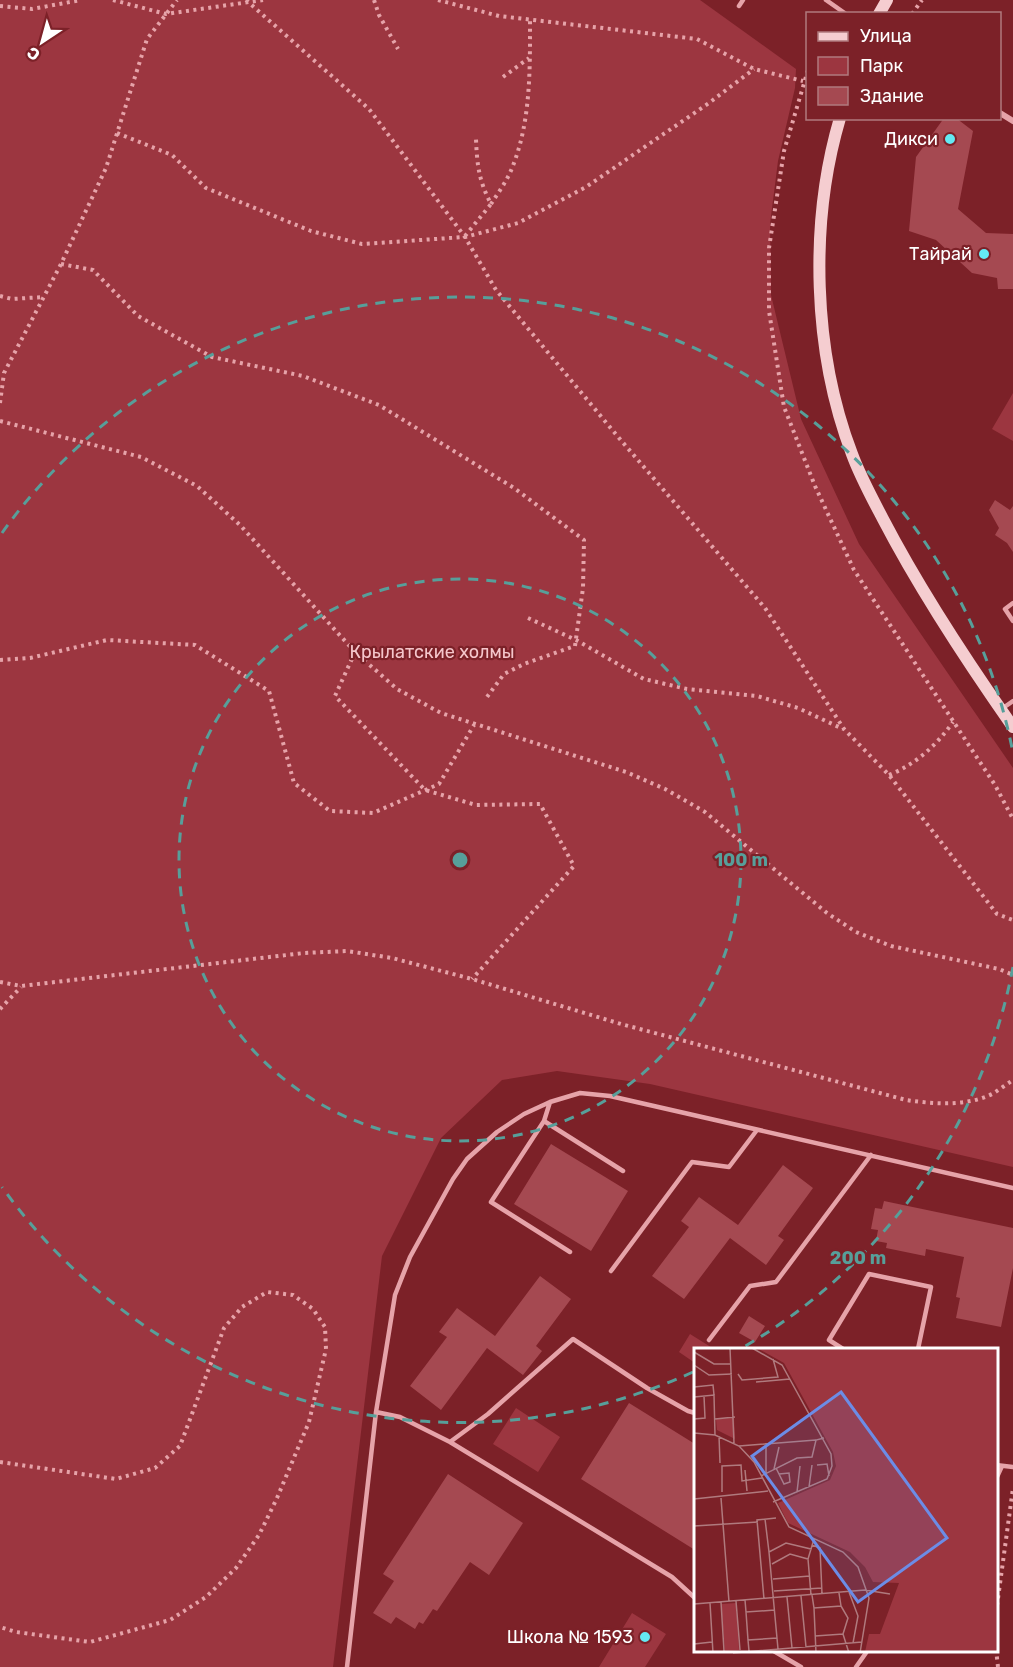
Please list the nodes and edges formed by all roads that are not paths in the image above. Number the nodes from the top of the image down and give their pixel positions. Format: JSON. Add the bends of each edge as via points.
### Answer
{"nodes":[{"id":1,"x":743,"y":0,"type":"edge"},
{"id":2,"x":826,"y":0,"type":"edge"},
{"id":3,"x":739,"y":6,"type":"dead end"},
{"id":4,"x":843,"y":12,"type":"edge"},
{"id":5,"x":840,"y":120,"type":"edge"},
{"id":6,"x":1013,"y":603,"type":"edge"},
{"id":7,"x":1013,"y":621,"type":"edge"},
{"id":8,"x":1013,"y":701,"type":"edge"},
{"id":9,"x":1000,"y":709,"type":"junction"},
{"id":10,"x":1013,"y":727,"type":"edge"},
{"id":11,"x":550,"y":1102,"type":"junction"},
{"id":12,"x":544,"y":1120,"type":"junction"},
{"id":13,"x":757,"y":1130,"type":"junction"},
{"id":14,"x":871,"y":1155,"type":"junction"},
{"id":15,"x":623,"y":1171,"type":"dead end"},
{"id":16,"x":1013,"y":1188,"type":"edge"},
{"id":17,"x":570,"y":1252,"type":"dead end"},
{"id":18,"x":611,"y":1271,"type":"dead end"},
{"id":19,"x":709,"y":1340,"type":"dead end"},
{"id":20,"x":841,"y":1348,"type":"edge"},
{"id":21,"x":918,"y":1348,"type":"edge"},
{"id":22,"x":376,"y":1412,"type":"junction"},
{"id":23,"x":694,"y":1413,"type":"edge"},
{"id":24,"x":450,"y":1442,"type":"junction"},
{"id":25,"x":999,"y":1466,"type":"edge"},
{"id":26,"x":1013,"y":1467,"type":"edge"},
{"id":27,"x":694,"y":1597,"type":"edge"},
{"id":28,"x":775,"y":1652,"type":"edge"},
{"id":29,"x":867,"y":1652,"type":"edge"},
{"id":30,"x":347,"y":1667,"type":"edge"},
{"id":31,"x":801,"y":1667,"type":"edge"},
{"id":32,"x":856,"y":1667,"type":"edge"}],
"edges":[{"from":1,"to":3,"type":"lane"},
{"from":2,"to":4,"type":"lane"},
{"from":5,"to":9,"type":"street","via":[[819,228],[821,305],[835,402],[852,455],[902,555]]},
{"from":6,"to":7,"type":"lane","via":[[1005,609]]},
{"from":8,"to":9,"type":"lane"},
{"from":9,"to":10,"type":"street"},
{"from":11,"to":12,"type":"lane"},
{"from":11,"to":13,"type":"lane","via":[[580,1093],[610,1096]]},
{"from":11,"to":22,"type":"lane","via":[[497,1132],[467,1159],[453,1179],[410,1257],[395,1295]]},
{"from":12,"to":15,"type":"lane"},
{"from":12,"to":17,"type":"lane","via":[[491,1202]]},
{"from":13,"to":14,"type":"lane"},
{"from":13,"to":18,"type":"lane","via":[[729,1167],[692,1162]]},
{"from":14,"to":16,"type":"lane"},
{"from":14,"to":19,"type":"lane","via":[[776,1282],[750,1286]]},
{"from":20,"to":21,"type":"lane","via":[[829,1340],[869,1274],[931,1287]]},
{"from":22,"to":24,"type":"lane","via":[[400,1417]]},
{"from":22,"to":30,"type":"lane"},
{"from":23,"to":24,"type":"lane","via":[[647,1388],[573,1339]]},
{"from":24,"to":27,"type":"lane","via":[[672,1577]]},
{"from":25,"to":26,"type":"lane"},
{"from":28,"to":31,"type":"lane"},
{"from":29,"to":32,"type":"lane"}]}
